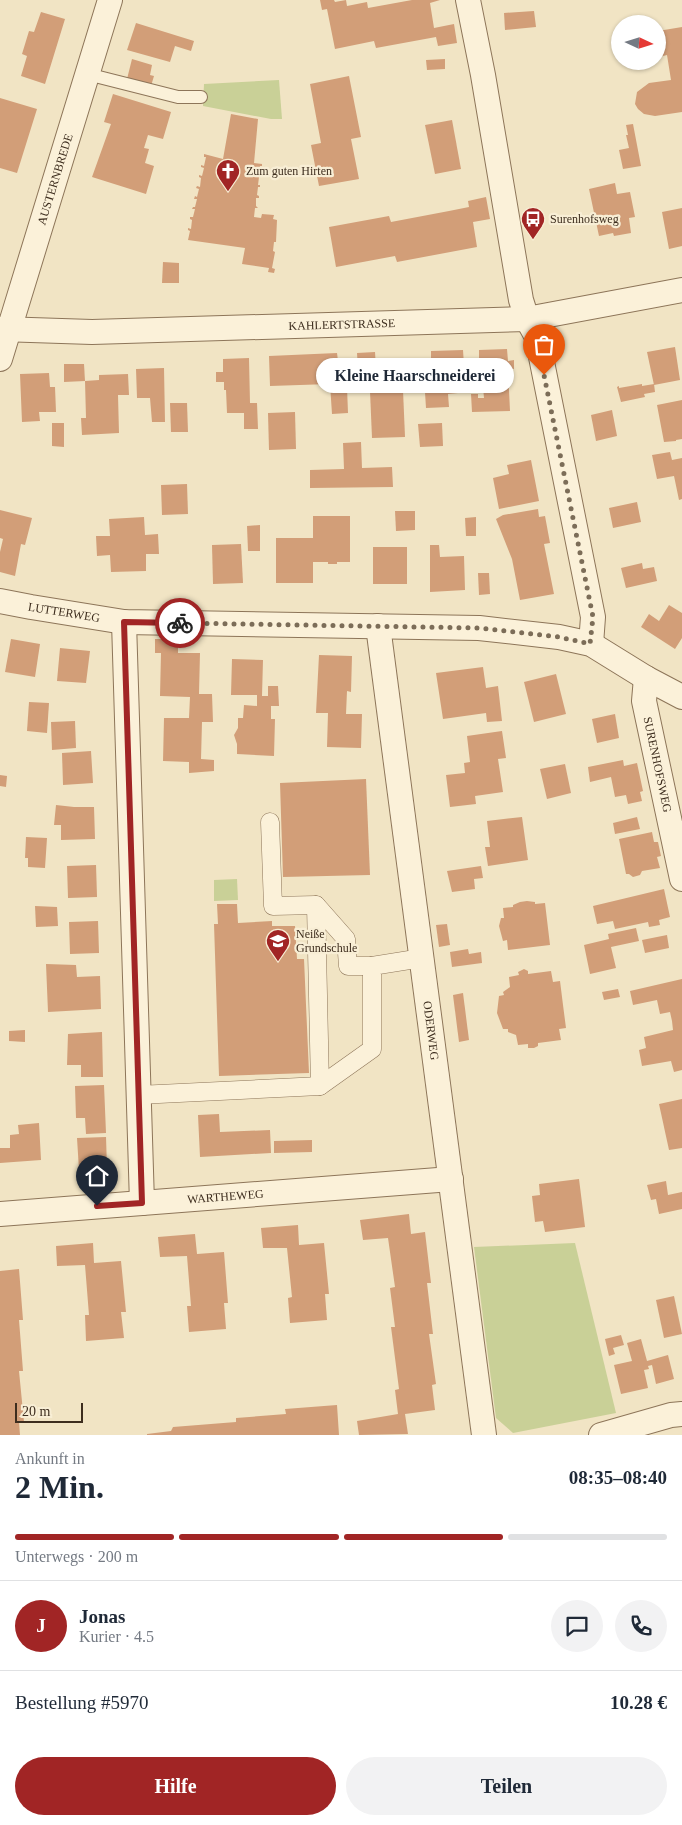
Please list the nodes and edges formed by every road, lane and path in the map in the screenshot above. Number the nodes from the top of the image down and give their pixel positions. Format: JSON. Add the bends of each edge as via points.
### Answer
{"nodes":[{"id":1,"x":110,"y":0,"type":"edge"},
{"id":2,"x":468,"y":0,"type":"edge"},
{"id":3,"x":87,"y":74,"type":"junction"},
{"id":4,"x":201,"y":97,"type":"dead end"},
{"id":5,"x":682,"y":290,"type":"edge"},
{"id":6,"x":527,"y":319,"type":"junction"},
{"id":7,"x":4,"y":329,"type":"edge"},
{"id":8,"x":0,"y":358,"type":"edge"},
{"id":9,"x":0,"y":601,"type":"edge"},
{"id":10,"x":124,"y":622,"type":"junction"},
{"id":11,"x":378,"y":626,"type":"junction"},
{"id":12,"x":590,"y":644,"type":"junction"},
{"id":13,"x":646,"y":678,"type":"junction"},
{"id":14,"x":682,"y":696,"type":"edge"},
{"id":15,"x":270,"y":822,"type":"dead end"},
{"id":16,"x":682,"y":879,"type":"edge"},
{"id":17,"x":316,"y":905,"type":"junction"},
{"id":18,"x":422,"y":958,"type":"junction"},
{"id":19,"x":372,"y":966,"type":"junction"},
{"id":20,"x":320,"y":1086,"type":"junction"},
{"id":21,"x":138,"y":1095,"type":"junction"},
{"id":22,"x":451,"y":1179,"type":"junction"},
{"id":23,"x":142,"y":1203,"type":"junction"},
{"id":24,"x":0,"y":1214,"type":"edge"},
{"id":25,"x":682,"y":1414,"type":"edge"},
{"id":26,"x":484,"y":1435,"type":"edge"},
{"id":27,"x":600,"y":1435,"type":"edge"}],
"edges":[{"from":1,"to":3,"type":"street","name":"AUSTERNBREDE"},
{"from":2,"to":6,"type":"street"},
{"from":3,"to":4,"type":"lane","via":[[178,97]]},
{"from":3,"to":7,"type":"street","name":"AUSTERNBREDE"},
{"from":5,"to":6,"type":"street","name":"KAHLERTSTRASSE"},
{"from":6,"to":7,"type":"street","name":"KAHLERTSTRASSE","via":[[92,332]]},
{"from":6,"to":12,"type":"street","via":[[537,337],[593,617]]},
{"from":7,"to":8,"type":"street","name":"AUSTERNBREDE"},
{"from":9,"to":10,"type":"street","name":"LUTTERWEG"},
{"from":10,"to":11,"type":"street","name":"LUTTERWEG"},
{"from":10,"to":21,"type":"street"},
{"from":11,"to":12,"type":"street","name":"LUTTERWEG","via":[[479,628],[559,637]]},
{"from":11,"to":18,"type":"street","name":"ODERWEG"},
{"from":12,"to":13,"type":"street","name":"LUTTERWEG"},
{"from":13,"to":14,"type":"street","name":"LUTTERWEG"},
{"from":13,"to":16,"type":"street","name":"SURENHOFSWEG","via":[[644,701]]},
{"from":15,"to":17,"type":"street","via":[[273,906]]},
{"from":17,"to":19,"type":"street","via":[[346,939],[348,966]]},
{"from":17,"to":20,"type":"street"},
{"from":18,"to":19,"type":"street"},
{"from":18,"to":22,"type":"street","name":"ODERWEG"},
{"from":19,"to":20,"type":"street","via":[[372,1049]]},
{"from":20,"to":21,"type":"street"},
{"from":21,"to":23,"type":"street"},
{"from":22,"to":23,"type":"street","name":"WARTHEWEG"},
{"from":22,"to":26,"type":"street","name":"ODERWEG"},
{"from":23,"to":24,"type":"street","name":"WARTHEWEG"},
{"from":25,"to":27,"type":"street"}]}
